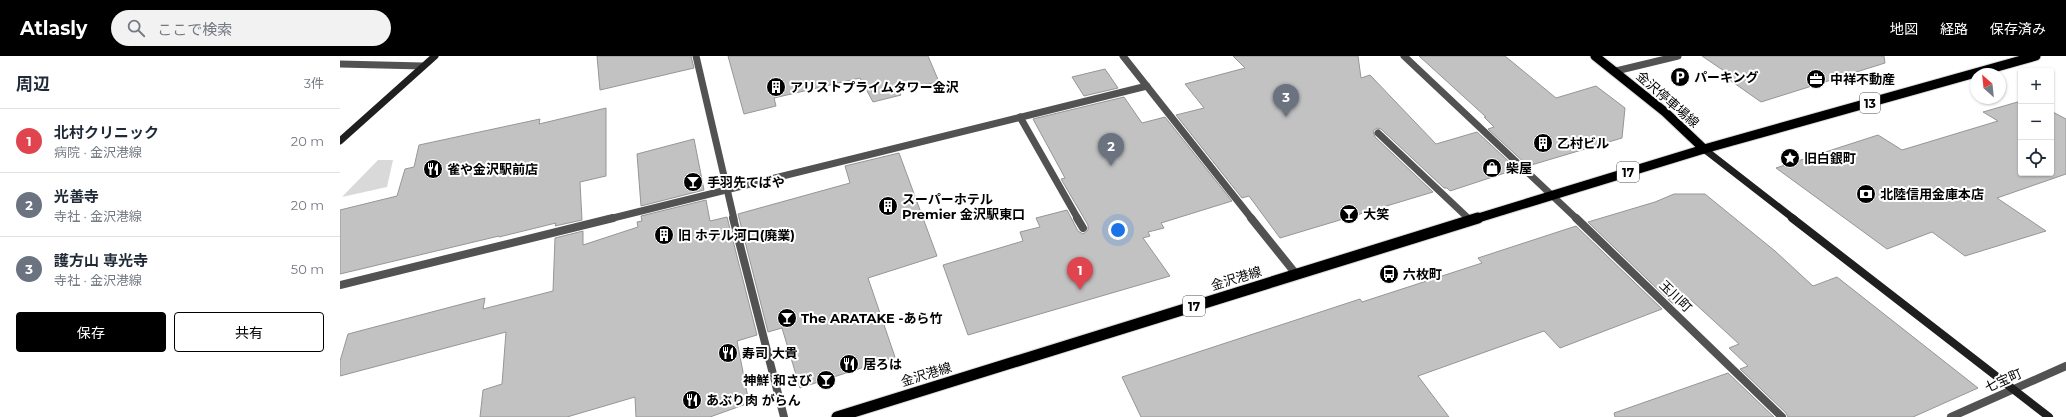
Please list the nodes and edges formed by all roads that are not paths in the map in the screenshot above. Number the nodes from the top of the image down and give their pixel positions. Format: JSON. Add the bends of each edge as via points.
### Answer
{"nodes":[{"id":1,"x":435,"y":56,"type":"edge"},
{"id":2,"x":696,"y":56,"type":"edge"},
{"id":3,"x":1123,"y":56,"type":"edge"},
{"id":4,"x":1404,"y":56,"type":"edge"},
{"id":5,"x":1595,"y":56,"type":"edge"},
{"id":6,"x":1678,"y":56,"type":"edge"},
{"id":7,"x":2036,"y":56,"type":"edge"},
{"id":8,"x":340,"y":64,"type":"edge"},
{"id":9,"x":423,"y":66,"type":"junction"},
{"id":10,"x":1616,"y":72,"type":"junction"},
{"id":11,"x":1147,"y":86,"type":"junction"},
{"id":12,"x":1020,"y":117,"type":"junction"},
{"id":13,"x":1378,"y":133,"type":"dead end"},
{"id":14,"x":340,"y":141,"type":"edge"},
{"id":15,"x":1704,"y":149,"type":"junction"},
{"id":16,"x":726,"y":189,"type":"junction"},
{"id":17,"x":1552,"y":194,"type":"junction"},
{"id":18,"x":1470,"y":220,"type":"junction"},
{"id":19,"x":1083,"y":228,"type":"dead end"},
{"id":20,"x":1296,"y":274,"type":"junction"},
{"id":21,"x":340,"y":285,"type":"edge"},
{"id":22,"x":2066,"y":366,"type":"edge"},
{"id":23,"x":2013,"y":390,"type":"junction"},
{"id":24,"x":784,"y":417,"type":"edge"},
{"id":25,"x":837,"y":417,"type":"edge"},
{"id":26,"x":1782,"y":417,"type":"edge"},
{"id":27,"x":1951,"y":417,"type":"edge"},
{"id":28,"x":2049,"y":417,"type":"edge"}],
"edges":[{"from":1,"to":9,"type":"street"},
{"from":2,"to":16,"type":"street"},
{"from":3,"to":11,"type":"street"},
{"from":4,"to":17,"type":"street","name":"玉川町"},
{"from":5,"to":10,"type":"main road","name":"金沢停車場線"},
{"from":6,"to":10,"type":"street"},
{"from":7,"to":15,"type":"main road","number":"13"},
{"from":8,"to":9,"type":"street"},
{"from":9,"to":14,"type":"street"},
{"from":10,"to":15,"type":"main road","name":"金沢停車場線","via":[[1690,133]]},
{"from":11,"to":12,"type":"street"},
{"from":11,"to":20,"type":"street"},
{"from":12,"to":16,"type":"street"},
{"from":12,"to":19,"type":"street"},
{"from":13,"to":18,"type":"street"},
{"from":15,"to":17,"type":"main road","number":"17"},
{"from":15,"to":23,"type":"street"},
{"from":16,"to":21,"type":"street","via":[[586,226]]},
{"from":16,"to":24,"type":"street"},
{"from":17,"to":18,"type":"main road","name":"金沢港線","number":"17"},
{"from":17,"to":26,"type":"street","name":"玉川町"},
{"from":18,"to":20,"type":"main road","name":"金沢港線","number":"17"},
{"from":20,"to":25,"type":"main road","name":"金沢港線","number":"17"},
{"from":22,"to":23,"type":"street","name":"七宝町"},
{"from":23,"to":27,"type":"street","name":"七宝町"},
{"from":23,"to":28,"type":"street"}]}
